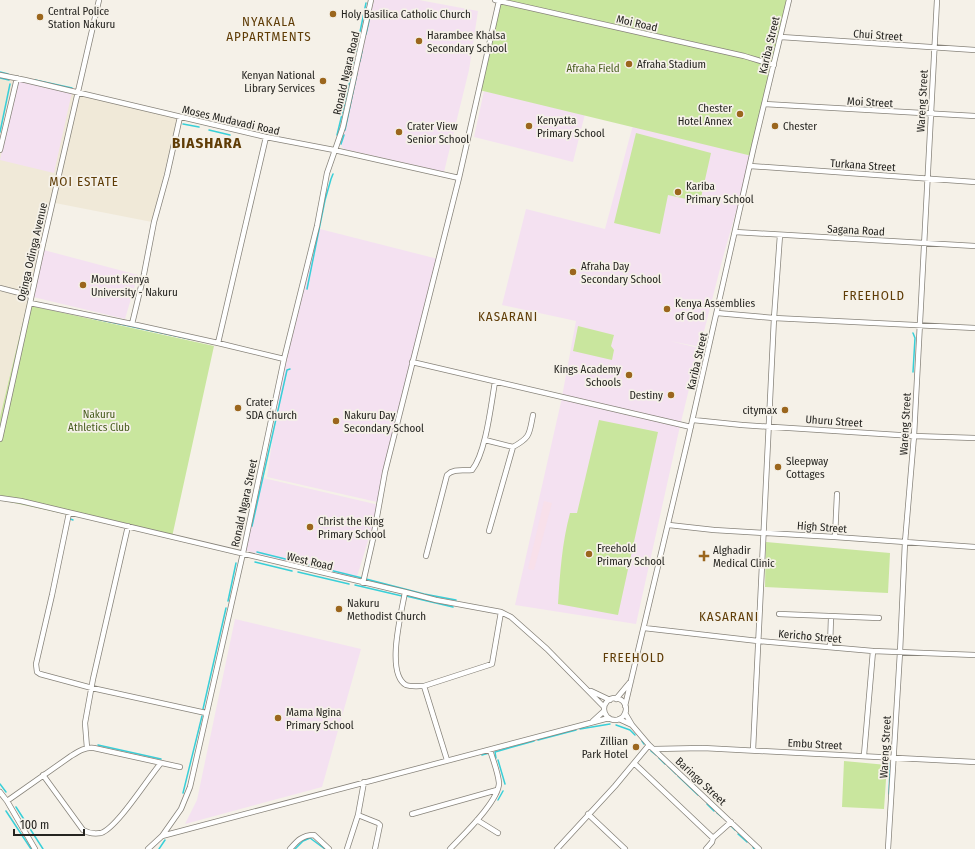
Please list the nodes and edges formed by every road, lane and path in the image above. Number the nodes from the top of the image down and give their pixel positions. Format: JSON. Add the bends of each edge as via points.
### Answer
{"nodes":[{"id":1,"x":99,"y":0,"type":"edge"},
{"id":2,"x":371,"y":0,"type":"edge"},
{"id":3,"x":499,"y":0,"type":"edge"},
{"id":4,"x":789,"y":0,"type":"edge"},
{"id":5,"x":937,"y":0,"type":"edge"},
{"id":6,"x":781,"y":37,"type":"junction"},
{"id":7,"x":934,"y":48,"type":"junction"},
{"id":8,"x":975,"y":50,"type":"edge"},
{"id":9,"x":774,"y":65,"type":"junction"},
{"id":10,"x":0,"y":75,"type":"edge"},
{"id":11,"x":17,"y":78,"type":"junction"},
{"id":12,"x":78,"y":92,"type":"junction"},
{"id":13,"x":764,"y":104,"type":"junction"},
{"id":14,"x":931,"y":114,"type":"junction"},
{"id":15,"x":975,"y":116,"type":"edge"},
{"id":16,"x":180,"y":117,"type":"junction"},
{"id":17,"x":266,"y":137,"type":"junction"},
{"id":18,"x":0,"y":150,"type":"edge"},
{"id":19,"x":334,"y":150,"type":"junction"},
{"id":20,"x":750,"y":166,"type":"junction"},
{"id":21,"x":459,"y":178,"type":"junction"},
{"id":22,"x":928,"y":179,"type":"junction"},
{"id":23,"x":975,"y":182,"type":"edge"},
{"id":24,"x":735,"y":232,"type":"junction"},
{"id":25,"x":780,"y":235,"type":"junction"},
{"id":26,"x":924,"y":242,"type":"junction"},
{"id":27,"x":975,"y":246,"type":"edge"},
{"id":28,"x":0,"y":288,"type":"edge"},
{"id":29,"x":31,"y":296,"type":"junction"},
{"id":30,"x":30,"y":303,"type":"junction"},
{"id":31,"x":717,"y":313,"type":"junction"},
{"id":32,"x":774,"y":318,"type":"junction"},
{"id":33,"x":132,"y":324,"type":"junction"},
{"id":34,"x":919,"y":324,"type":"junction"},
{"id":35,"x":975,"y":328,"type":"edge"},
{"id":36,"x":218,"y":342,"type":"junction"},
{"id":37,"x":284,"y":359,"type":"junction"},
{"id":38,"x":412,"y":362,"type":"junction"},
{"id":39,"x":495,"y":382,"type":"junction"},
{"id":40,"x":533,"y":415,"type":"dead end"},
{"id":41,"x":693,"y":420,"type":"junction"},
{"id":42,"x":769,"y":426,"type":"junction"},
{"id":43,"x":691,"y":427,"type":"junction"},
{"id":44,"x":914,"y":436,"type":"junction"},
{"id":45,"x":975,"y":438,"type":"edge"},
{"id":46,"x":0,"y":439,"type":"edge"},
{"id":47,"x":485,"y":440,"type":"junction"},
{"id":48,"x":513,"y":447,"type":"junction"},
{"id":49,"x":838,"y":494,"type":"dead end"},
{"id":50,"x":0,"y":498,"type":"edge"},
{"id":51,"x":69,"y":512,"type":"junction"},
{"id":52,"x":669,"y":525,"type":"junction"},
{"id":53,"x":128,"y":526,"type":"junction"},
{"id":54,"x":490,"y":531,"type":"dead end"},
{"id":55,"x":764,"y":533,"type":"junction"},
{"id":56,"x":835,"y":537,"type":"junction"},
{"id":57,"x":905,"y":542,"type":"junction"},
{"id":58,"x":975,"y":547,"type":"edge"},
{"id":59,"x":243,"y":553,"type":"junction"},
{"id":60,"x":426,"y":556,"type":"dead end"},
{"id":61,"x":364,"y":583,"type":"junction"},
{"id":62,"x":405,"y":592,"type":"junction"},
{"id":63,"x":501,"y":612,"type":"junction"},
{"id":64,"x":779,"y":614,"type":"dead end"},
{"id":65,"x":831,"y":617,"type":"junction"},
{"id":66,"x":880,"y":618,"type":"dead end"},
{"id":67,"x":644,"y":628,"type":"junction"},
{"id":68,"x":758,"y":641,"type":"junction"},
{"id":69,"x":830,"y":647,"type":"junction"},
{"id":70,"x":873,"y":651,"type":"junction"},
{"id":71,"x":900,"y":652,"type":"junction"},
{"id":72,"x":975,"y":656,"type":"edge"},
{"id":73,"x":632,"y":680,"type":"junction"},
{"id":74,"x":424,"y":686,"type":"junction"},
{"id":75,"x":92,"y":688,"type":"junction"},
{"id":76,"x":589,"y":690,"type":"junction"},
{"id":77,"x":613,"y":699,"type":"junction"},
{"id":78,"x":625,"y":706,"type":"junction"},
{"id":79,"x":604,"y":709,"type":"junction"},
{"id":80,"x":206,"y":713,"type":"junction"},
{"id":81,"x":625,"y":713,"type":"junction"},
{"id":82,"x":609,"y":718,"type":"junction"},
{"id":83,"x":619,"y":719,"type":"junction"},
{"id":84,"x":592,"y":723,"type":"junction"},
{"id":85,"x":632,"y":725,"type":"junction"},
{"id":86,"x":649,"y":745,"type":"junction"},
{"id":87,"x":87,"y":748,"type":"junction"},
{"id":88,"x":654,"y":749,"type":"junction"},
{"id":89,"x":490,"y":750,"type":"junction"},
{"id":90,"x":753,"y":750,"type":"junction"},
{"id":91,"x":864,"y":755,"type":"junction"},
{"id":92,"x":894,"y":757,"type":"junction"},
{"id":93,"x":447,"y":760,"type":"junction"},
{"id":94,"x":975,"y":762,"type":"edge"},
{"id":95,"x":161,"y":763,"type":"junction"},
{"id":96,"x":634,"y":763,"type":"junction"},
{"id":97,"x":180,"y":767,"type":"dead end"},
{"id":98,"x":43,"y":775,"type":"junction"},
{"id":99,"x":364,"y":782,"type":"junction"},
{"id":100,"x":498,"y":790,"type":"junction"},
{"id":101,"x":0,"y":792,"type":"edge"},
{"id":102,"x":7,"y":801,"type":"junction"},
{"id":103,"x":412,"y":814,"type":"dead end"},
{"id":104,"x":588,"y":814,"type":"junction"},
{"id":105,"x":358,"y":815,"type":"junction"},
{"id":106,"x":477,"y":820,"type":"junction"},
{"id":107,"x":731,"y":822,"type":"junction"},
{"id":108,"x":498,"y":833,"type":"dead end"},
{"id":109,"x":162,"y":836,"type":"junction"},
{"id":110,"x":713,"y":838,"type":"junction"},
{"id":111,"x":35,"y":849,"type":"edge"},
{"id":112,"x":148,"y":849,"type":"edge"},
{"id":113,"x":290,"y":849,"type":"edge"},
{"id":114,"x":329,"y":849,"type":"edge"},
{"id":115,"x":347,"y":849,"type":"edge"},
{"id":116,"x":375,"y":849,"type":"edge"},
{"id":117,"x":450,"y":849,"type":"edge"},
{"id":118,"x":557,"y":849,"type":"edge"},
{"id":119,"x":624,"y":849,"type":"edge"},
{"id":120,"x":706,"y":849,"type":"edge"},
{"id":121,"x":759,"y":849,"type":"edge"},
{"id":122,"x":888,"y":849,"type":"edge"}],
"edges":[{"from":1,"to":12,"type":"street","name":"Oginga Odinga Avenue"},
{"from":2,"to":19,"type":"street","name":"Ronald Ngara Road","via":[[343,127]]},
{"from":3,"to":9,"type":"street","name":"Moi Road"},
{"from":3,"to":21,"type":"street"},
{"from":4,"to":6,"type":"street","name":"Kariba Street"},
{"from":5,"to":7,"type":"street","name":"Wareng Street"},
{"from":6,"to":7,"type":"street","name":"Chui Street"},
{"from":6,"to":9,"type":"street","name":"Kariba Street"},
{"from":7,"to":8,"type":"street","name":"Chui Street"},
{"from":7,"to":14,"type":"street","name":"Wareng Street"},
{"from":9,"to":13,"type":"street","name":"Kariba Street"},
{"from":10,"to":11,"type":"street","name":"Moses Mudavadi Road"},
{"from":11,"to":12,"type":"street","name":"Moses Mudavadi Road"},
{"from":11,"to":18,"type":"street"},
{"from":12,"to":16,"type":"street","name":"Moses Mudavadi Road"},
{"from":12,"to":29,"type":"street","name":"Oginga Odinga Avenue"},
{"from":13,"to":14,"type":"street","name":"Moi Street"},
{"from":13,"to":20,"type":"street","name":"Kariba Street"},
{"from":14,"to":15,"type":"street","name":"Moi Street"},
{"from":14,"to":22,"type":"street","name":"Wareng Street"},
{"from":16,"to":17,"type":"street","name":"Moses Mudavadi Road"},
{"from":16,"to":33,"type":"street"},
{"from":17,"to":19,"type":"street","name":"Moses Mudavadi Road"},
{"from":17,"to":36,"type":"street"},
{"from":19,"to":21,"type":"street","name":"Moses Mudavadi Road"},
{"from":19,"to":37,"type":"street","name":"Ronald Ngara Street"},
{"from":20,"to":22,"type":"street","name":"Turkana Street"},
{"from":20,"to":24,"type":"street","name":"Kariba Street"},
{"from":21,"to":38,"type":"street"},
{"from":22,"to":23,"type":"street","name":"Turkana Street"},
{"from":22,"to":26,"type":"street","name":"Wareng Street"},
{"from":24,"to":25,"type":"street","name":"Sagana Road"},
{"from":24,"to":31,"type":"street","name":"Kariba Street"},
{"from":25,"to":26,"type":"street","name":"Sagana Road"},
{"from":25,"to":32,"type":"street"},
{"from":26,"to":27,"type":"street","name":"Sagana Road"},
{"from":26,"to":34,"type":"street","name":"Wareng Street"},
{"from":28,"to":29,"type":"street"},
{"from":29,"to":30,"type":"street","name":"Oginga Odinga Avenue"},
{"from":30,"to":33,"type":"street"},
{"from":30,"to":46,"type":"street","name":"Oginga Odinga Avenue"},
{"from":31,"to":32,"type":"street"},
{"from":31,"to":41,"type":"street","name":"Kariba Street"},
{"from":32,"to":34,"type":"street"},
{"from":32,"to":42,"type":"street"},
{"from":33,"to":36,"type":"street"},
{"from":34,"to":35,"type":"street"},
{"from":34,"to":44,"type":"street","name":"Wareng Street"},
{"from":36,"to":37,"type":"street"},
{"from":37,"to":59,"type":"street","name":"Ronald Ngara Street"},
{"from":38,"to":39,"type":"street"},
{"from":38,"to":61,"type":"street","via":[[385,472]]},
{"from":39,"to":43,"type":"street"},
{"from":39,"to":47,"type":"street"},
{"from":40,"to":48,"type":"street","via":[[528,436]]},
{"from":41,"to":42,"type":"street","name":"Uhuru Street"},
{"from":41,"to":43,"type":"street","name":"Kariba Street"},
{"from":42,"to":44,"type":"street","name":"Uhuru Street"},
{"from":42,"to":55,"type":"street"},
{"from":43,"to":52,"type":"street","name":"Kariba Street"},
{"from":44,"to":45,"type":"street","name":"Uhuru Street"},
{"from":44,"to":57,"type":"street","name":"Wareng Street"},
{"from":47,"to":48,"type":"street"},
{"from":47,"to":60,"type":"street","via":[[472,470],[458,470],[447,475]]},
{"from":48,"to":54,"type":"street"},
{"from":49,"to":56,"type":"street"},
{"from":50,"to":51,"type":"street","name":"West Road"},
{"from":51,"to":53,"type":"street","name":"West Road"},
{"from":51,"to":75,"type":"street","via":[[36,669],[40,674]]},
{"from":52,"to":55,"type":"street","name":"High Street"},
{"from":52,"to":67,"type":"street","name":"Kariba Street"},
{"from":53,"to":59,"type":"street","name":"West Road"},
{"from":53,"to":75,"type":"street"},
{"from":55,"to":56,"type":"street","name":"High Street"},
{"from":55,"to":68,"type":"street"},
{"from":56,"to":57,"type":"street","name":"High Street"},
{"from":57,"to":58,"type":"street","name":"High Street"},
{"from":57,"to":71,"type":"street","name":"Wareng Street"},
{"from":59,"to":61,"type":"street","name":"West Road"},
{"from":59,"to":80,"type":"street","name":"Ronald Ngara Street"},
{"from":61,"to":62,"type":"street","name":"West Road"},
{"from":62,"to":63,"type":"street","name":"West Road"},
{"from":62,"to":74,"type":"street","via":[[395,664],[404,683],[408,686]]},
{"from":63,"to":74,"type":"street","via":[[491,664]]},
{"from":63,"to":76,"type":"street","name":"West Road","via":[[511,617]]},
{"from":64,"to":65,"type":"street"},
{"from":65,"to":66,"type":"street"},
{"from":65,"to":69,"type":"street"},
{"from":67,"to":68,"type":"street","name":"Kericho Street"},
{"from":67,"to":73,"type":"street","name":"Kariba Street"},
{"from":68,"to":69,"type":"street","name":"Kericho Street"},
{"from":68,"to":90,"type":"street"},
{"from":69,"to":70,"type":"street","name":"Kericho Street"},
{"from":70,"to":71,"type":"street","name":"Kericho Street"},
{"from":70,"to":91,"type":"street"},
{"from":71,"to":72,"type":"street","name":"Kericho Street"},
{"from":71,"to":92,"type":"street","name":"Wareng Street"},
{"from":73,"to":77,"type":"street"},
{"from":73,"to":78,"type":"street","name":"Kariba Street"},
{"from":74,"to":93,"type":"street"},
{"from":75,"to":80,"type":"street"},
{"from":75,"to":87,"type":"street","via":[[85,723]]},
{"from":76,"to":77,"type":"street","name":"West Road"},
{"from":76,"to":79,"type":"street","name":"West Road"},
{"from":77,"to":78,"type":"street","via":[[621,701]]},
{"from":77,"to":79,"type":"street","via":[[606,703]]},
{"from":78,"to":81,"type":"street"},
{"from":79,"to":82,"type":"street"},
{"from":79,"to":84,"type":"street"},
{"from":80,"to":109,"type":"street","name":"Ronald Ngara Street","via":[[185,802]]},
{"from":81,"to":83,"type":"street"},
{"from":81,"to":85,"type":"street","name":"Baringo Street"},
{"from":82,"to":83,"type":"street"},
{"from":82,"to":84,"type":"street"},
{"from":83,"to":85,"type":"street","name":"Baringo Street"},
{"from":84,"to":89,"type":"street"},
{"from":85,"to":86,"type":"street","name":"Baringo Street"},
{"from":86,"to":88,"type":"street","name":"Baringo Street"},
{"from":86,"to":96,"type":"street"},
{"from":87,"to":95,"type":"street"},
{"from":87,"to":98,"type":"street","via":[[79,750]]},
{"from":88,"to":90,"type":"street","name":"Embu Street"},
{"from":88,"to":107,"type":"street","name":"Baringo Street"},
{"from":89,"to":93,"type":"street"},
{"from":89,"to":100,"type":"street","via":[[498,777]]},
{"from":90,"to":91,"type":"street","name":"Embu Street"},
{"from":91,"to":92,"type":"street","name":"Embu Street"},
{"from":92,"to":94,"type":"street","name":"Embu Street"},
{"from":92,"to":122,"type":"street","name":"Wareng Street"},
{"from":93,"to":99,"type":"street"},
{"from":95,"to":97,"type":"street"},
{"from":95,"to":98,"type":"street","via":[[115,823],[100,833],[83,830]]},
{"from":96,"to":104,"type":"street"},
{"from":96,"to":110,"type":"street"},
{"from":98,"to":102,"type":"street"},
{"from":99,"to":105,"type":"street"},
{"from":99,"to":109,"type":"street"},
{"from":100,"to":103,"type":"street"},
{"from":100,"to":106,"type":"street"},
{"from":101,"to":102,"type":"street"},
{"from":102,"to":111,"type":"street"},
{"from":104,"to":118,"type":"street"},
{"from":104,"to":119,"type":"street"},
{"from":105,"to":115,"type":"street"},
{"from":105,"to":116,"type":"street","via":[[380,825]]},
{"from":106,"to":108,"type":"street"},
{"from":106,"to":117,"type":"street"},
{"from":107,"to":110,"type":"street"},
{"from":107,"to":121,"type":"street","name":"Baringo Street"},
{"from":109,"to":112,"type":"street","name":"Ronald Ngara Street"},
{"from":110,"to":120,"type":"street"},
{"from":113,"to":114,"type":"street","via":[[307,835],[314,835]]}]}
